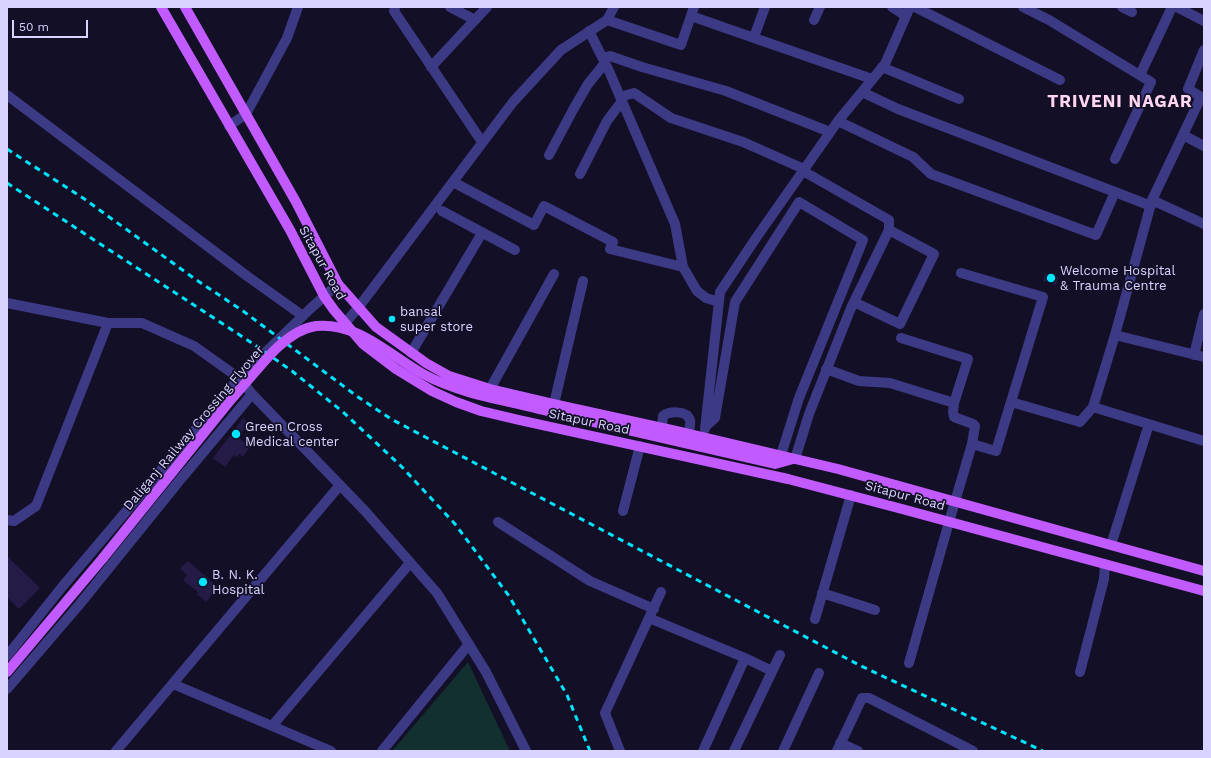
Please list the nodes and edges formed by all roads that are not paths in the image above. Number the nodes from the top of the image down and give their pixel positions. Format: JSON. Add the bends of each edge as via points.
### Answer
{"nodes":[{"id":1,"x":161,"y":7,"type":"edge"},
{"id":2,"x":185,"y":7,"type":"edge"},
{"id":3,"x":298,"y":7,"type":"edge"},
{"id":4,"x":395,"y":7,"type":"edge"},
{"id":5,"x":450,"y":7,"type":"edge"},
{"id":6,"x":487,"y":7,"type":"edge"},
{"id":7,"x":614,"y":7,"type":"edge"},
{"id":8,"x":765,"y":7,"type":"edge"},
{"id":9,"x":820,"y":7,"type":"edge"},
{"id":10,"x":892,"y":7,"type":"edge"},
{"id":11,"x":916,"y":7,"type":"edge"},
{"id":12,"x":1024,"y":7,"type":"edge"},
{"id":13,"x":1122,"y":7,"type":"edge"},
{"id":14,"x":1172,"y":7,"type":"edge"},
{"id":15,"x":1177,"y":7,"type":"edge"},
{"id":16,"x":693,"y":11,"type":"edge"},
{"id":17,"x":908,"y":11,"type":"edge"},
{"id":18,"x":1132,"y":12,"type":"dead end"},
{"id":19,"x":475,"y":20,"type":"junction"},
{"id":20,"x":607,"y":20,"type":"junction"},
{"id":21,"x":814,"y":20,"type":"dead end"},
{"id":22,"x":1204,"y":21,"type":"edge"},
{"id":23,"x":589,"y":31,"type":"junction"},
{"id":24,"x":754,"y":38,"type":"junction"},
{"id":25,"x":1204,"y":50,"type":"edge"},
{"id":26,"x":604,"y":61,"type":"junction"},
{"id":27,"x":431,"y":67,"type":"junction"},
{"id":28,"x":882,"y":67,"type":"junction"},
{"id":29,"x":1140,"y":75,"type":"junction"},
{"id":30,"x":872,"y":79,"type":"junction"},
{"id":31,"x":1060,"y":80,"type":"dead end"},
{"id":32,"x":862,"y":92,"type":"junction"},
{"id":33,"x":7,"y":95,"type":"edge"},
{"id":34,"x":621,"y":99,"type":"junction"},
{"id":35,"x":959,"y":99,"type":"dead end"},
{"id":36,"x":246,"y":114,"type":"junction"},
{"id":37,"x":838,"y":121,"type":"junction"},
{"id":38,"x":229,"y":126,"type":"junction"},
{"id":39,"x":830,"y":132,"type":"junction"},
{"id":40,"x":1183,"y":135,"type":"junction"},
{"id":41,"x":482,"y":142,"type":"junction"},
{"id":42,"x":1204,"y":146,"type":"edge"},
{"id":43,"x":549,"y":155,"type":"dead end"},
{"id":44,"x":1115,"y":159,"type":"dead end"},
{"id":45,"x":804,"y":170,"type":"junction"},
{"id":46,"x":580,"y":174,"type":"dead end"},
{"id":47,"x":453,"y":182,"type":"junction"},
{"id":48,"x":1115,"y":192,"type":"junction"},
{"id":49,"x":1151,"y":203,"type":"junction"},
{"id":50,"x":442,"y":211,"type":"dead end"},
{"id":51,"x":1204,"y":224,"type":"edge"},
{"id":52,"x":889,"y":230,"type":"junction"},
{"id":53,"x":482,"y":233,"type":"junction"},
{"id":54,"x":515,"y":250,"type":"dead end"},
{"id":55,"x":683,"y":267,"type":"junction"},
{"id":56,"x":961,"y":272,"type":"dead end"},
{"id":57,"x":554,"y":274,"type":"dead end"},
{"id":58,"x":583,"y":281,"type":"dead end"},
{"id":59,"x":338,"y":284,"type":"junction"},
{"id":60,"x":324,"y":296,"type":"junction"},
{"id":61,"x":719,"y":302,"type":"junction"},
{"id":62,"x":854,"y":302,"type":"junction"},
{"id":63,"x":7,"y":304,"type":"edge"},
{"id":64,"x":358,"y":308,"type":"junction"},
{"id":65,"x":1204,"y":314,"type":"edge"},
{"id":66,"x":303,"y":316,"type":"junction"},
{"id":67,"x":108,"y":323,"type":"junction"},
{"id":68,"x":345,"y":323,"type":"junction"},
{"id":69,"x":1115,"y":335,"type":"junction"},
{"id":70,"x":901,"y":338,"type":"dead end"},
{"id":71,"x":411,"y":352,"type":"junction"},
{"id":72,"x":1194,"y":355,"type":"junction"},
{"id":73,"x":1204,"y":357,"type":"edge"},
{"id":74,"x":826,"y":369,"type":"junction"},
{"id":75,"x":239,"y":378,"type":"junction"},
{"id":76,"x":490,"y":389,"type":"junction"},
{"id":77,"x":252,"y":394,"type":"junction"},
{"id":78,"x":1011,"y":402,"type":"junction"},
{"id":79,"x":554,"y":404,"type":"junction"},
{"id":80,"x":954,"y":404,"type":"junction"},
{"id":81,"x":1092,"y":407,"type":"junction"},
{"id":82,"x":1149,"y":424,"type":"junction"},
{"id":83,"x":706,"y":426,"type":"junction"},
{"id":84,"x":662,"y":427,"type":"junction"},
{"id":85,"x":688,"y":434,"type":"junction"},
{"id":86,"x":702,"y":437,"type":"junction"},
{"id":87,"x":1204,"y":441,"type":"edge"},
{"id":88,"x":972,"y":444,"type":"junction"},
{"id":89,"x":640,"y":446,"type":"junction"},
{"id":90,"x":781,"y":455,"type":"junction"},
{"id":91,"x":795,"y":459,"type":"junction"},
{"id":92,"x":775,"y":464,"type":"junction"},
{"id":93,"x":788,"y":479,"type":"junction"},
{"id":94,"x":340,"y":485,"type":"junction"},
{"id":95,"x":850,"y":495,"type":"junction"},
{"id":96,"x":955,"y":501,"type":"junction"},
{"id":97,"x":622,"y":511,"type":"dead end"},
{"id":98,"x":7,"y":520,"type":"edge"},
{"id":99,"x":498,"y":522,"type":"dead end"},
{"id":100,"x":949,"y":522,"type":"junction"},
{"id":101,"x":1111,"y":545,"type":"junction"},
{"id":102,"x":410,"y":563,"type":"junction"},
{"id":103,"x":1105,"y":564,"type":"junction"},
{"id":104,"x":1204,"y":571,"type":"edge"},
{"id":105,"x":1204,"y":591,"type":"edge"},
{"id":106,"x":661,"y":592,"type":"dead end"},
{"id":107,"x":822,"y":593,"type":"junction"},
{"id":108,"x":875,"y":610,"type":"dead end"},
{"id":109,"x":652,"y":614,"type":"junction"},
{"id":110,"x":815,"y":619,"type":"dead end"},
{"id":111,"x":469,"y":644,"type":"junction"},
{"id":112,"x":780,"y":655,"type":"dead end"},
{"id":113,"x":7,"y":656,"type":"edge"},
{"id":114,"x":745,"y":658,"type":"junction"},
{"id":115,"x":909,"y":663,"type":"dead end"},
{"id":116,"x":772,"y":671,"type":"junction"},
{"id":117,"x":7,"y":672,"type":"edge"},
{"id":118,"x":1080,"y":672,"type":"dead end"},
{"id":119,"x":819,"y":673,"type":"dead end"},
{"id":120,"x":173,"y":684,"type":"junction"},
{"id":121,"x":7,"y":689,"type":"edge"},
{"id":122,"x":272,"y":726,"type":"junction"},
{"id":123,"x":839,"y":747,"type":"edge"},
{"id":124,"x":116,"y":751,"type":"edge"},
{"id":125,"x":331,"y":751,"type":"edge"},
{"id":126,"x":382,"y":751,"type":"edge"},
{"id":127,"x":526,"y":751,"type":"edge"},
{"id":128,"x":620,"y":751,"type":"edge"},
{"id":129,"x":703,"y":751,"type":"edge"},
{"id":130,"x":734,"y":751,"type":"edge"},
{"id":131,"x":783,"y":751,"type":"edge"},
{"id":132,"x":858,"y":751,"type":"edge"},
{"id":133,"x":973,"y":751,"type":"edge"}],
"edges":[{"from":1,"to":38,"type":"main road","name":"Sitapur Road"},
{"from":2,"to":36,"type":"main road","name":"Sitapur Road"},
{"from":3,"to":36,"type":"street","via":[[287,38]]},
{"from":4,"to":27,"type":"street","via":[[394,11]]},
{"from":5,"to":19,"type":"street"},
{"from":6,"to":19,"type":"street"},
{"from":7,"to":20,"type":"street"},
{"from":8,"to":24,"type":"street"},
{"from":9,"to":21,"type":"street"},
{"from":10,"to":17,"type":"street"},
{"from":11,"to":31,"type":"street"},
{"from":12,"to":29,"type":"street"},
{"from":13,"to":18,"type":"street"},
{"from":14,"to":29,"type":"street"},
{"from":15,"to":22,"type":"street"},
{"from":16,"to":20,"type":"street","via":[[681,45]]},
{"from":16,"to":24,"type":"street"},
{"from":17,"to":28,"type":"street"},
{"from":19,"to":27,"type":"street"},
{"from":20,"to":23,"type":"street"},
{"from":23,"to":26,"type":"street"},
{"from":23,"to":41,"type":"street","via":[[561,50],[513,102]]},
{"from":24,"to":30,"type":"street"},
{"from":25,"to":40,"type":"street","via":[[1188,90],[1202,97]]},
{"from":26,"to":34,"type":"street"},
{"from":26,"to":39,"type":"street","via":[[610,56],[726,91]]},
{"from":26,"to":43,"type":"street","via":[[588,84]]},
{"from":27,"to":41,"type":"street"},
{"from":28,"to":30,"type":"street"},
{"from":28,"to":35,"type":"street"},
{"from":29,"to":44,"type":"street","via":[[1151,82]]},
{"from":30,"to":32,"type":"street"},
{"from":32,"to":37,"type":"street"},
{"from":32,"to":48,"type":"street","via":[[898,109]]},
{"from":33,"to":66,"type":"street"},
{"from":34,"to":45,"type":"street","via":[[634,93],[671,118],[743,142]]},
{"from":34,"to":46,"type":"street"},
{"from":34,"to":55,"type":"street","via":[[675,224]]},
{"from":36,"to":38,"type":"street"},
{"from":36,"to":59,"type":"main road","name":"Sitapur Road","via":[[296,202]]},
{"from":37,"to":39,"type":"street"},
{"from":37,"to":48,"type":"street","via":[[913,157],[931,174],[1096,235]]},
{"from":38,"to":60,"type":"main road","name":"Sitapur Road"},
{"from":39,"to":45,"type":"street"},
{"from":40,"to":42,"type":"street"},
{"from":40,"to":49,"type":"street"},
{"from":41,"to":47,"type":"street"},
{"from":45,"to":52,"type":"street","via":[[889,220]]},
{"from":45,"to":61,"type":"street","via":[[720,292]]},
{"from":47,"to":55,"type":"street","via":[[534,225],[544,206],[613,242],[610,249]]},
{"from":47,"to":64,"type":"street"},
{"from":48,"to":49,"type":"street"},
{"from":49,"to":51,"type":"street"},
{"from":49,"to":69,"type":"street"},
{"from":50,"to":53,"type":"street"},
{"from":52,"to":62,"type":"street"},
{"from":52,"to":62,"type":"street","via":[[934,254],[900,324]]},
{"from":53,"to":54,"type":"street"},
{"from":53,"to":71,"type":"street"},
{"from":55,"to":61,"type":"street","via":[[697,290],[706,298]]},
{"from":56,"to":78,"type":"street","via":[[1043,297]]},
{"from":57,"to":76,"type":"street"},
{"from":58,"to":79,"type":"street"},
{"from":59,"to":60,"type":"street"},
{"from":59,"to":64,"type":"main road","name":"Sitapur Road"},
{"from":60,"to":66,"type":"street"},
{"from":60,"to":68,"type":"main road","name":"Sitapur Road"},
{"from":61,"to":83,"type":"street"},
{"from":62,"to":74,"type":"street"},
{"from":63,"to":67,"type":"street"},
{"from":64,"to":68,"type":"street"},
{"from":64,"to":71,"type":"main road","name":"Sitapur Road","via":[[376,327]]},
{"from":65,"to":72,"type":"street"},
{"from":66,"to":75,"type":"street"},
{"from":67,"to":75,"type":"street","via":[[142,323],[194,346]]},
{"from":67,"to":98,"type":"street","via":[[36,506],[14,521]]},
{"from":68,"to":89,"type":"main road","name":"Sitapur Road","via":[[363,344],[396,369],[456,402],[481,411]]},
{"from":69,"to":72,"type":"street"},
{"from":69,"to":81,"type":"street"},
{"from":70,"to":80,"type":"street","via":[[968,359]]},
{"from":71,"to":76,"type":"main road","name":"Sitapur Road","via":[[449,376]]},
{"from":72,"to":73,"type":"street"},
{"from":74,"to":80,"type":"street","via":[[859,381],[890,383]]},
{"from":74,"to":91,"type":"street"},
{"from":75,"to":77,"type":"street"},
{"from":75,"to":113,"type":"street"},
{"from":76,"to":79,"type":"main road","name":"Sitapur Road"},
{"from":77,"to":94,"type":"street"},
{"from":77,"to":121,"type":"street"},
{"from":78,"to":81,"type":"street","via":[[1080,422]]},
{"from":78,"to":88,"type":"street","via":[[996,451]]},
{"from":79,"to":84,"type":"main road","name":"Sitapur Road"},
{"from":80,"to":88,"type":"street","via":[[954,417],[975,426]]},
{"from":81,"to":82,"type":"street"},
{"from":82,"to":87,"type":"street"},
{"from":82,"to":101,"type":"street"},
{"from":83,"to":86,"type":"street"},
{"from":83,"to":90,"type":"street","via":[[715,418],[735,302],[799,202],[863,240],[799,398]]},
{"from":84,"to":85,"type":"main road","name":"Sitapur Road"},
{"from":84,"to":85,"type":"street","via":[[663,416],[666,414],[683,414],[690,421]]},
{"from":85,"to":86,"type":"main road","name":"Sitapur Road"},
{"from":86,"to":90,"type":"main road","name":"Sitapur Road"},
{"from":88,"to":96,"type":"street"},
{"from":89,"to":93,"type":"main road","name":"Sitapur Road"},
{"from":89,"to":97,"type":"street"},
{"from":90,"to":91,"type":"main road","name":"Sitapur Road"},
{"from":91,"to":92,"type":"main road","name":"Daliganj Railway Crossing Flyover"},
{"from":91,"to":96,"type":"main road","name":"Sitapur Road"},
{"from":92,"to":93,"type":"main road"},
{"from":92,"to":117,"type":"main road","name":"Daliganj Railway Crossing Flyover","bridge":true,"via":[[480,395],[445,384],[372,341],[346,329],[323,326],[306,328],[278,347],[234,396]]},
{"from":93,"to":95,"type":"main road","name":"Sitapur Road"},
{"from":94,"to":102,"type":"street"},
{"from":94,"to":120,"type":"street"},
{"from":95,"to":100,"type":"main road","name":"Sitapur Road"},
{"from":95,"to":107,"type":"street"},
{"from":96,"to":100,"type":"street"},
{"from":96,"to":101,"type":"main road","name":"Sitapur Road"},
{"from":99,"to":109,"type":"street","via":[[590,581]]},
{"from":100,"to":103,"type":"main road","name":"Sitapur Road"},
{"from":100,"to":115,"type":"street"},
{"from":101,"to":104,"type":"main road","name":"Sitapur Road"},
{"from":102,"to":111,"type":"street","via":[[437,593]]},
{"from":102,"to":122,"type":"street"},
{"from":103,"to":105,"type":"main road","name":"Sitapur Road"},
{"from":103,"to":118,"type":"street","via":[[1104,578]]},
{"from":106,"to":109,"type":"street"},
{"from":107,"to":108,"type":"street"},
{"from":107,"to":110,"type":"street"},
{"from":109,"to":114,"type":"street"},
{"from":109,"to":128,"type":"street","via":[[605,713]]},
{"from":111,"to":126,"type":"street"},
{"from":111,"to":127,"type":"street"},
{"from":112,"to":116,"type":"street"},
{"from":114,"to":116,"type":"street"},
{"from":114,"to":129,"type":"street"},
{"from":116,"to":130,"type":"street"},
{"from":119,"to":131,"type":"street"},
{"from":120,"to":122,"type":"street"},
{"from":120,"to":124,"type":"street"},
{"from":122,"to":125,"type":"street"},
{"from":123,"to":132,"type":"street"},
{"from":123,"to":133,"type":"street","via":[[862,698],[869,698]]}]}
